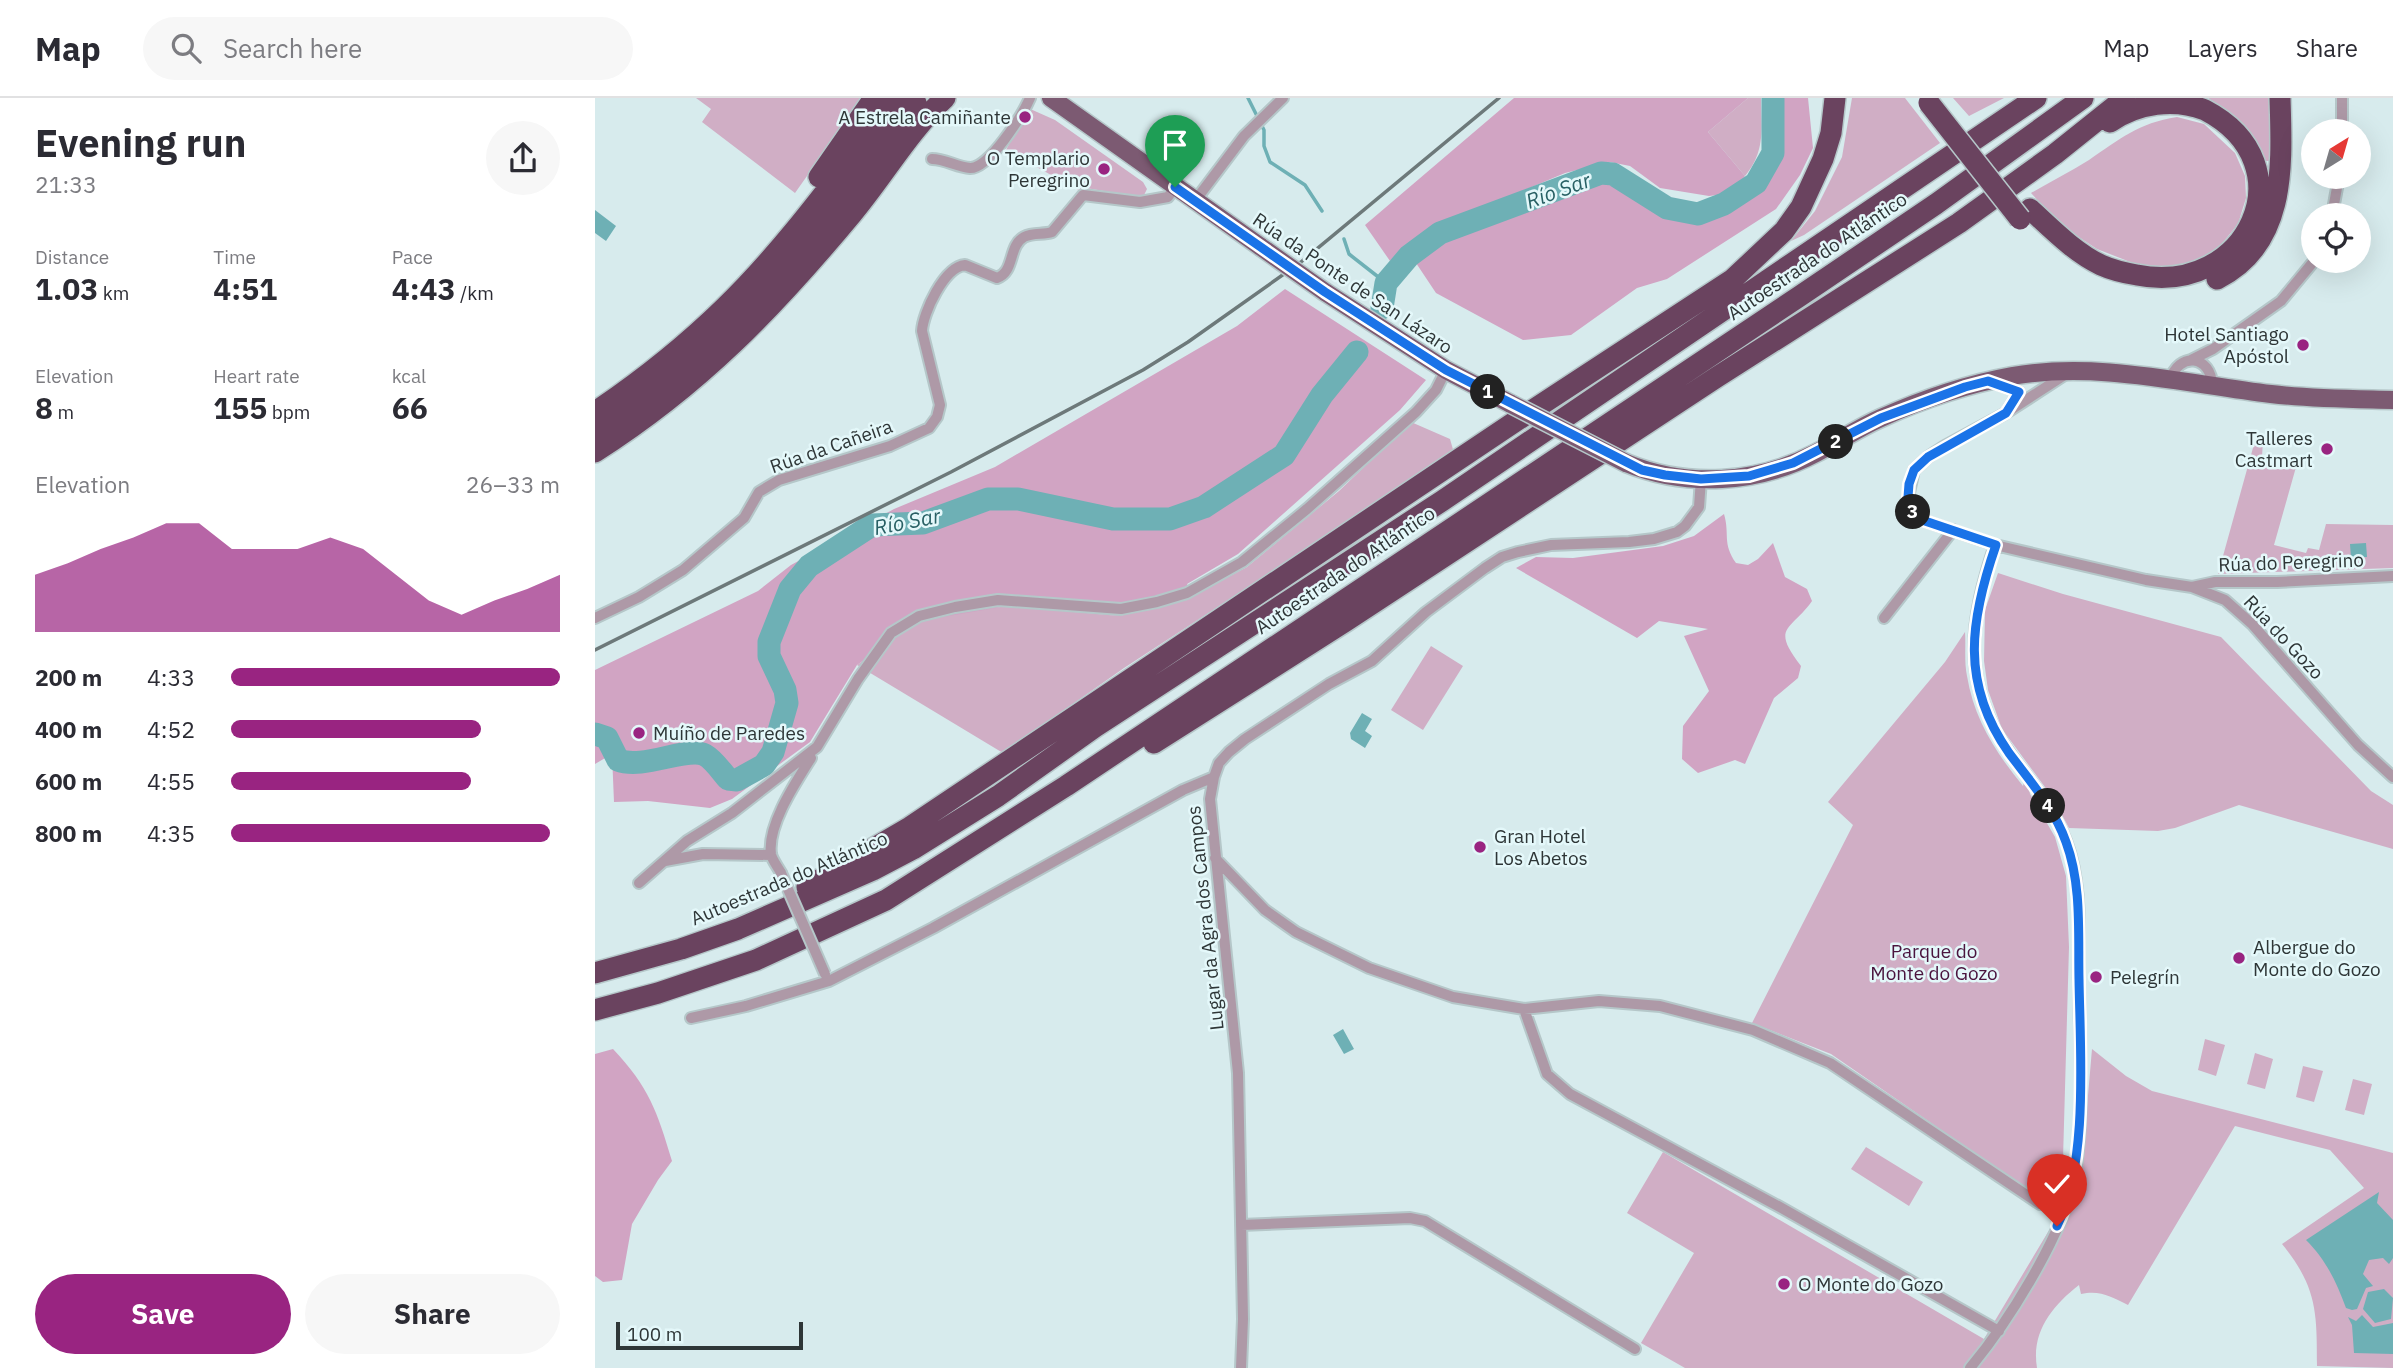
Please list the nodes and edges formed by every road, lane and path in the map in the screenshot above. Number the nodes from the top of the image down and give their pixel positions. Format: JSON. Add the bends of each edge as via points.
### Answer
{"nodes":[{"id":1,"x":874,"y":98,"type":"edge"},
{"id":2,"x":945,"y":98,"type":"edge"},
{"id":3,"x":1030,"y":98,"type":"edge"},
{"id":4,"x":1039,"y":98,"type":"edge"},
{"id":5,"x":1051,"y":98,"type":"edge"},
{"id":6,"x":1283,"y":98,"type":"edge"},
{"id":7,"x":1835,"y":98,"type":"edge"},
{"id":8,"x":2036,"y":98,"type":"edge"},
{"id":9,"x":2083,"y":98,"type":"edge"},
{"id":10,"x":2125,"y":98,"type":"edge"},
{"id":11,"x":2280,"y":98,"type":"edge"},
{"id":12,"x":2342,"y":98,"type":"edge"},
{"id":13,"x":907,"y":100,"type":"edge"},
{"id":14,"x":1932,"y":100,"type":"edge"},
{"id":15,"x":1072,"y":114,"type":"junction"},
{"id":16,"x":2342,"y":119,"type":"edge"},
{"id":17,"x":2055,"y":154,"type":"junction"},
{"id":18,"x":932,"y":159,"type":"dead end"},
{"id":19,"x":1175,"y":187,"type":"junction"},
{"id":20,"x":1195,"y":201,"type":"junction"},
{"id":21,"x":2025,"y":214,"type":"junction"},
{"id":22,"x":2304,"y":273,"type":"edge"},
{"id":23,"x":725,"y":307,"type":"junction"},
{"id":24,"x":2213,"y":349,"type":"junction"},
{"id":25,"x":2192,"y":360,"type":"junction"},
{"id":26,"x":2208,"y":367,"type":"junction"},
{"id":27,"x":1446,"y":370,"type":"junction"},
{"id":28,"x":2072,"y":370,"type":"junction"},
{"id":29,"x":2029,"y":373,"type":"junction"},
{"id":30,"x":1988,"y":381,"type":"junction"},
{"id":31,"x":2170,"y":381,"type":"junction"},
{"id":32,"x":2212,"y":386,"type":"junction"},
{"id":33,"x":2019,"y":392,"type":"junction"},
{"id":34,"x":2032,"y":395,"type":"junction"},
{"id":35,"x":2393,"y":400,"type":"edge"},
{"id":36,"x":595,"y":412,"type":"edge"},
{"id":37,"x":2006,"y":413,"type":"junction"},
{"id":38,"x":595,"y":435,"type":"edge"},
{"id":39,"x":595,"y":452,"type":"edge"},
{"id":40,"x":1701,"y":479,"type":"junction"},
{"id":41,"x":1953,"y":530,"type":"junction"},
{"id":42,"x":1996,"y":545,"type":"junction"},
{"id":43,"x":2393,"y":576,"type":"edge"},
{"id":44,"x":2192,"y":587,"type":"junction"},
{"id":45,"x":595,"y":618,"type":"edge"},
{"id":46,"x":1884,"y":618,"type":"dead end"},
{"id":47,"x":817,"y":747,"type":"junction"},
{"id":48,"x":1213,"y":777,"type":"junction"},
{"id":49,"x":2393,"y":777,"type":"edge"},
{"id":50,"x":1066,"y":786,"type":"junction"},
{"id":51,"x":771,"y":855,"type":"junction"},
{"id":52,"x":1215,"y":858,"type":"junction"},
{"id":53,"x":663,"y":862,"type":"junction"},
{"id":54,"x":639,"y":883,"type":"dead end"},
{"id":55,"x":738,"y":929,"type":"junction"},
{"id":56,"x":595,"y":973,"type":"edge"},
{"id":57,"x":827,"y":978,"type":"junction"},
{"id":58,"x":1524,"y":1009,"type":"junction"},
{"id":59,"x":595,"y":1010,"type":"edge"},
{"id":60,"x":691,"y":1018,"type":"dead end"},
{"id":61,"x":2041,"y":1204,"type":"dead end"},
{"id":62,"x":1241,"y":1225,"type":"junction"},
{"id":63,"x":1999,"y":1331,"type":"junction"},
{"id":64,"x":1635,"y":1349,"type":"dead end"},
{"id":65,"x":1241,"y":1368,"type":"edge"},
{"id":66,"x":1970,"y":1368,"type":"edge"}],
"edges":[{"from":1,"to":23,"type":"highway","via":[[821,175],[724,292]]},
{"from":2,"to":39,"type":"highway","via":[[760,319],[669,400]]},
{"from":3,"to":18,"type":"street","via":[[1010,132],[979,165],[971,168]]},
{"from":4,"to":15,"type":"main road","name":"Rúa da Ponte de San Lázaro"},
{"from":5,"to":15,"type":"main road","name":"Rúa da Ponte de San Lázaro"},
{"from":6,"to":20,"type":"street","via":[[1254,126]]},
{"from":7,"to":55,"type":"highway","via":[[1823,159],[1801,207],[1784,231],[1734,279],[910,827],[801,890],[754,911]]},
{"from":8,"to":55,"type":"highway","name":"Autoestrada do Atlántico","via":[[998,796],[873,870]]},
{"from":9,"to":50,"type":"highway","name":"Autoestrada do Atlántico","via":[[1924,212]]},
{"from":10,"to":17,"type":"highway"},
{"from":11,"to":21,"type":"highway","via":[[2279,193],[2266,230],[2251,254],[2207,284],[2181,290],[2151,289],[2096,275],[2057,251]]},
{"from":12,"to":16,"type":"street"},
{"from":13,"to":23,"type":"highway"},
{"from":13,"to":38,"type":"highway","via":[[830,215],[777,278],[681,372]]},
{"from":14,"to":21,"type":"highway"},
{"from":15,"to":19,"type":"main road","name":"Rúa da Ponte de San Lázaro"},
{"from":17,"to":21,"type":"highway","via":[[2069,152],[2130,110],[2161,102],[2198,106],[2233,128],[2254,159],[2258,203],[2254,220],[2222,261],[2199,273],[2152,278],[2102,265]]},
{"from":17,"to":50,"type":"highway","via":[[1959,223],[1346,621],[1094,780]]},
{"from":19,"to":20,"type":"main road","name":"Rúa da Ponte de San Lázaro"},
{"from":19,"to":45,"type":"street","name":"Rúa da Cañeira","via":[[1168,197],[1140,202],[1083,195],[1052,232],[1020,240],[1002,277],[965,265],[952,270],[923,321],[940,405],[929,428],[890,446],[779,480],[759,492],[744,518],[683,570]]},
{"from":20,"to":27,"type":"main road","name":"Rúa da Ponte de San Lázaro","bridge":true},
{"from":22,"to":24,"type":"street","via":[[2281,301]]},
{"from":23,"to":36,"type":"highway","via":[[665,361]]},
{"from":24,"to":25,"type":"street"},
{"from":24,"to":26,"type":"street"},
{"from":25,"to":26,"type":"street"},
{"from":25,"to":31,"type":"street","via":[[2176,368]]},
{"from":26,"to":32,"type":"street"},
{"from":27,"to":40,"type":"main road","name":"Rúa da Ponte de San Lázaro","bridge":true,"via":[[1626,463],[1665,475]]},
{"from":27,"to":47,"type":"street","via":[[1416,412],[1316,501],[1242,562],[1187,593],[1121,609],[998,600],[919,616],[891,633]]},
{"from":28,"to":29,"type":"main road","name":"Rúa da Ponte de San Lázaro"},
{"from":28,"to":31,"type":"main road","name":"Rúa da Ponte de San Lázaro"},
{"from":28,"to":34,"type":"street","name":"Rúa do Gozo"},
{"from":29,"to":30,"type":"main road","name":"Rúa da Ponte de San Lázaro"},
{"from":29,"to":33,"type":"street","name":"Rúa do Gozo"},
{"from":29,"to":34,"type":"street"},
{"from":30,"to":33,"type":"street"},
{"from":30,"to":40,"type":"main road","name":"Rúa da Ponte de San Lázaro","via":[[1881,418],[1793,463],[1749,476]]},
{"from":31,"to":32,"type":"main road","name":"Rúa da Ponte de San Lázaro"},
{"from":32,"to":35,"type":"main road","name":"Rúa da Ponte de San Lázaro"},
{"from":33,"to":34,"type":"street"},
{"from":33,"to":37,"type":"street","name":"Rúa do Gozo"},
{"from":34,"to":37,"type":"street","name":"Rúa do Gozo"},
{"from":37,"to":41,"type":"street","name":"Rúa do Gozo","via":[[1945,446],[1914,470],[1910,507],[1919,519]]},
{"from":40,"to":48,"type":"street","via":[[1699,507],[1677,531],[1629,542],[1551,545],[1502,557],[1426,612],[1372,661],[1245,738],[1219,763]]},
{"from":41,"to":42,"type":"street","name":"Rúa do Gozo"},
{"from":41,"to":46,"type":"street"},
{"from":42,"to":44,"type":"street","name":"Rúa do Gozo"},
{"from":42,"to":63,"type":"street","via":[[1975,615],[1977,680],[1996,730],[2060,826],[2072,859],[2080,1063],[2077,1152],[2063,1214]]},
{"from":43,"to":44,"type":"street","name":"Rúa do Peregrino","via":[[2215,582]]},
{"from":44,"to":49,"type":"street","name":"Rúa do Gozo","via":[[2238,610],[2357,745]]},
{"from":47,"to":51,"type":"street","via":[[781,810]]},
{"from":47,"to":53,"type":"street"},
{"from":48,"to":52,"type":"street","name":"Lugar da Agra dos Campos","via":[[1210,799]]},
{"from":48,"to":57,"type":"street","via":[[933,928]]},
{"from":50,"to":59,"type":"highway","name":"Autoestrada do Atlántico","via":[[886,900],[756,960]]},
{"from":51,"to":53,"type":"street","via":[[703,854]]},
{"from":51,"to":57,"type":"street","bridge":true},
{"from":52,"to":58,"type":"street","via":[[1265,910],[1346,958],[1453,998]]},
{"from":52,"to":62,"type":"street","name":"Lugar da Agra dos Campos","via":[[1238,1073]]},
{"from":53,"to":54,"type":"street"},
{"from":55,"to":56,"type":"highway","name":"Autoestrada do Atlántico"},
{"from":57,"to":60,"type":"street","via":[[746,1006]]},
{"from":58,"to":61,"type":"street","via":[[1599,1001],[1660,1006],[1753,1030],[1830,1063]]},
{"from":58,"to":63,"type":"street","via":[[1547,1074],[1570,1094]]},
{"from":62,"to":64,"type":"street","via":[[1425,1221]]},
{"from":62,"to":65,"type":"street","name":"Lugar da Agra dos Campos"},
{"from":63,"to":66,"type":"street"}]}
